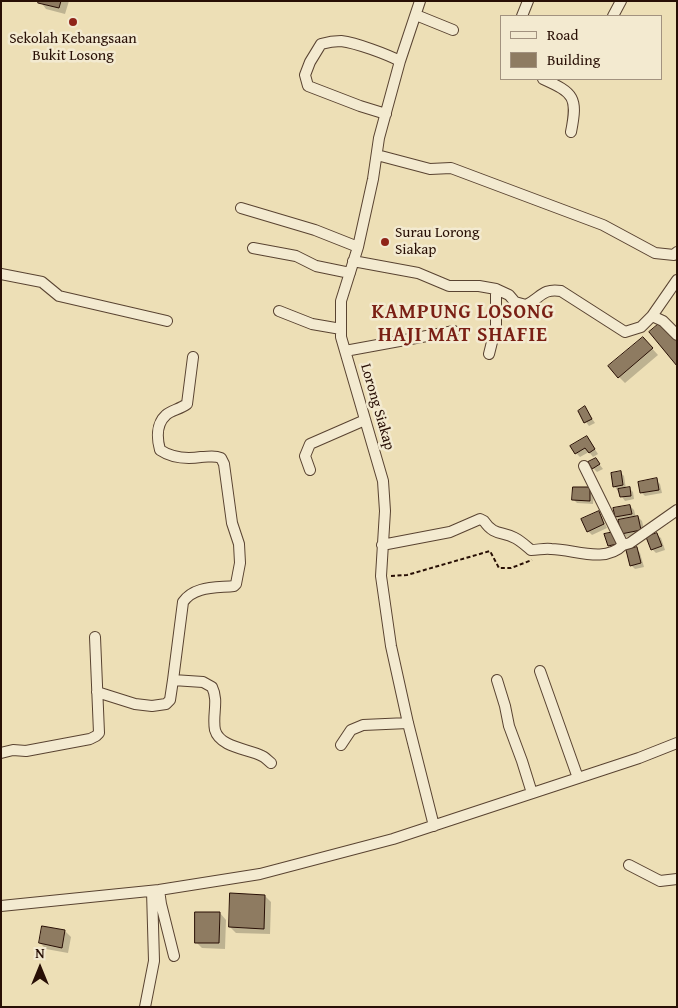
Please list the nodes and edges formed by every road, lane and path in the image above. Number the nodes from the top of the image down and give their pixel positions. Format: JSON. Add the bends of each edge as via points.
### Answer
{"nodes":[{"id":1,"x":420,"y":1,"type":"edge"},
{"id":2,"x":528,"y":1,"type":"edge"},
{"id":3,"x":621,"y":1,"type":"edge"},
{"id":4,"x":416,"y":15,"type":"junction"},
{"id":5,"x":522,"y":15,"type":"edge"},
{"id":6,"x":614,"y":15,"type":"edge"},
{"id":7,"x":453,"y":30,"type":"dead end"},
{"id":8,"x":400,"y":61,"type":"junction"},
{"id":9,"x":545,"y":80,"type":"edge"},
{"id":10,"x":386,"y":114,"type":"junction"},
{"id":11,"x":571,"y":132,"type":"dead end"},
{"id":12,"x":377,"y":154,"type":"junction"},
{"id":13,"x":241,"y":208,"type":"dead end"},
{"id":14,"x":358,"y":247,"type":"junction"},
{"id":15,"x":253,"y":248,"type":"dead end"},
{"id":16,"x":677,"y":252,"type":"edge"},
{"id":17,"x":353,"y":261,"type":"junction"},
{"id":18,"x":350,"y":273,"type":"junction"},
{"id":19,"x":1,"y":274,"type":"edge"},
{"id":20,"x":677,"y":280,"type":"edge"},
{"id":21,"x":496,"y":288,"type":"junction"},
{"id":22,"x":279,"y":311,"type":"dead end"},
{"id":23,"x":652,"y":316,"type":"junction"},
{"id":24,"x":167,"y":321,"type":"dead end"},
{"id":25,"x":341,"y":329,"type":"junction"},
{"id":26,"x":454,"y":331,"type":"dead end"},
{"id":27,"x":677,"y":335,"type":"edge"},
{"id":28,"x":345,"y":351,"type":"junction"},
{"id":29,"x":489,"y":354,"type":"dead end"},
{"id":30,"x":193,"y":357,"type":"dead end"},
{"id":31,"x":365,"y":420,"type":"junction"},
{"id":32,"x":584,"y":466,"type":"dead end"},
{"id":33,"x":310,"y":470,"type":"dead end"},
{"id":34,"x":677,"y":510,"type":"edge"},
{"id":35,"x":382,"y":545,"type":"junction"},
{"id":36,"x":624,"y":545,"type":"junction"},
{"id":37,"x":537,"y":559,"type":"dead end"},
{"id":38,"x":381,"y":576,"type":"junction"},
{"id":39,"x":95,"y":637,"type":"dead end"},
{"id":40,"x":540,"y":671,"type":"dead end"},
{"id":41,"x":173,"y":680,"type":"junction"},
{"id":42,"x":497,"y":680,"type":"dead end"},
{"id":43,"x":97,"y":692,"type":"junction"},
{"id":44,"x":408,"y":723,"type":"junction"},
{"id":45,"x":677,"y":743,"type":"edge"},
{"id":46,"x":341,"y":745,"type":"dead end"},
{"id":47,"x":1,"y":753,"type":"edge"},
{"id":48,"x":271,"y":763,"type":"dead end"},
{"id":49,"x":578,"y":778,"type":"junction"},
{"id":50,"x":532,"y":793,"type":"junction"},
{"id":51,"x":434,"y":826,"type":"junction"},
{"id":52,"x":629,"y":865,"type":"dead end"},
{"id":53,"x":677,"y":879,"type":"edge"},
{"id":54,"x":155,"y":891,"type":"junction"},
{"id":55,"x":1,"y":906,"type":"edge"},
{"id":56,"x":174,"y":956,"type":"dead end"},
{"id":57,"x":145,"y":1007,"type":"edge"}],
"edges":[{"from":1,"to":4,"type":"street","name":"Lorong Siakap"},
{"from":2,"to":5,"type":"street"},
{"from":3,"to":6,"type":"street"},
{"from":4,"to":7,"type":"street"},
{"from":4,"to":8,"type":"street","name":"Lorong Siakap"},
{"from":8,"to":10,"type":"street","name":"Lorong Siakap"},
{"from":8,"to":10,"type":"street","via":[[342,41],[333,41],[321,44],[305,75],[308,86]]},
{"from":9,"to":11,"type":"street","via":[[564,89],[573,99],[576,111]]},
{"from":10,"to":12,"type":"street","name":"Lorong Siakap"},
{"from":12,"to":14,"type":"street","name":"Lorong Siakap"},
{"from":12,"to":16,"type":"street","via":[[430,169],[451,168],[603,225],[655,253],[674,256]]},
{"from":13,"to":14,"type":"street","via":[[315,230]]},
{"from":14,"to":17,"type":"street","name":"Lorong Siakap"},
{"from":15,"to":18,"type":"street","via":[[296,256],[316,266]]},
{"from":17,"to":18,"type":"street","name":"Lorong Siakap"},
{"from":17,"to":21,"type":"street","via":[[418,273],[449,286]]},
{"from":18,"to":25,"type":"street","name":"Lorong Siakap","via":[[341,301]]},
{"from":19,"to":24,"type":"street","via":[[42,282],[59,296]]},
{"from":20,"to":23,"type":"street"},
{"from":21,"to":23,"type":"street","via":[[526,305],[551,289],[561,291],[625,332],[641,327]]},
{"from":21,"to":29,"type":"street","via":[[496,326]]},
{"from":22,"to":25,"type":"street","via":[[312,324]]},
{"from":23,"to":27,"type":"street"},
{"from":25,"to":28,"type":"street","name":"Lorong Siakap"},
{"from":26,"to":28,"type":"street"},
{"from":28,"to":31,"type":"street","name":"Lorong Siakap"},
{"from":30,"to":41,"type":"street","via":[[187,404],[166,415],[157,439],[160,450],[167,454],[183,458],[221,458],[240,563],[234,586],[196,590],[183,602]]},
{"from":31,"to":33,"type":"street","via":[[310,444],[305,456]]},
{"from":31,"to":35,"type":"street","name":"Lorong Siakap","via":[[384,481]]},
{"from":32,"to":36,"type":"street"},
{"from":34,"to":36,"type":"street"},
{"from":35,"to":36,"type":"street","via":[[450,532],[480,519],[497,533],[514,537],[531,550],[550,548],[602,555],[618,551]]},
{"from":35,"to":38,"type":"street","name":"Lorong Siakap"},
{"from":37,"to":38,"type":"path","via":[[512,568],[499,568],[490,552],[407,575]]},
{"from":38,"to":44,"type":"street","name":"Lorong Siakap","via":[[391,646]]},
{"from":39,"to":43,"type":"street"},
{"from":40,"to":49,"type":"street"},
{"from":41,"to":43,"type":"street","via":[[170,700],[166,704],[135,704]]},
{"from":41,"to":48,"type":"street","via":[[203,682],[212,687],[216,695],[215,731],[233,746],[261,755]]},
{"from":42,"to":50,"type":"street"},
{"from":43,"to":47,"type":"street","via":[[99,733],[96,736],[35,750]]},
{"from":44,"to":46,"type":"street","via":[[363,725],[351,730]]},
{"from":44,"to":51,"type":"street","name":"Lorong Siakap"},
{"from":45,"to":49,"type":"street"},
{"from":49,"to":50,"type":"street"},
{"from":50,"to":51,"type":"street"},
{"from":51,"to":54,"type":"street","via":[[260,874]]},
{"from":52,"to":53,"type":"street","via":[[660,881]]},
{"from":54,"to":55,"type":"street"},
{"from":54,"to":56,"type":"street"},
{"from":54,"to":57,"type":"street","via":[[154,961]]}]}
